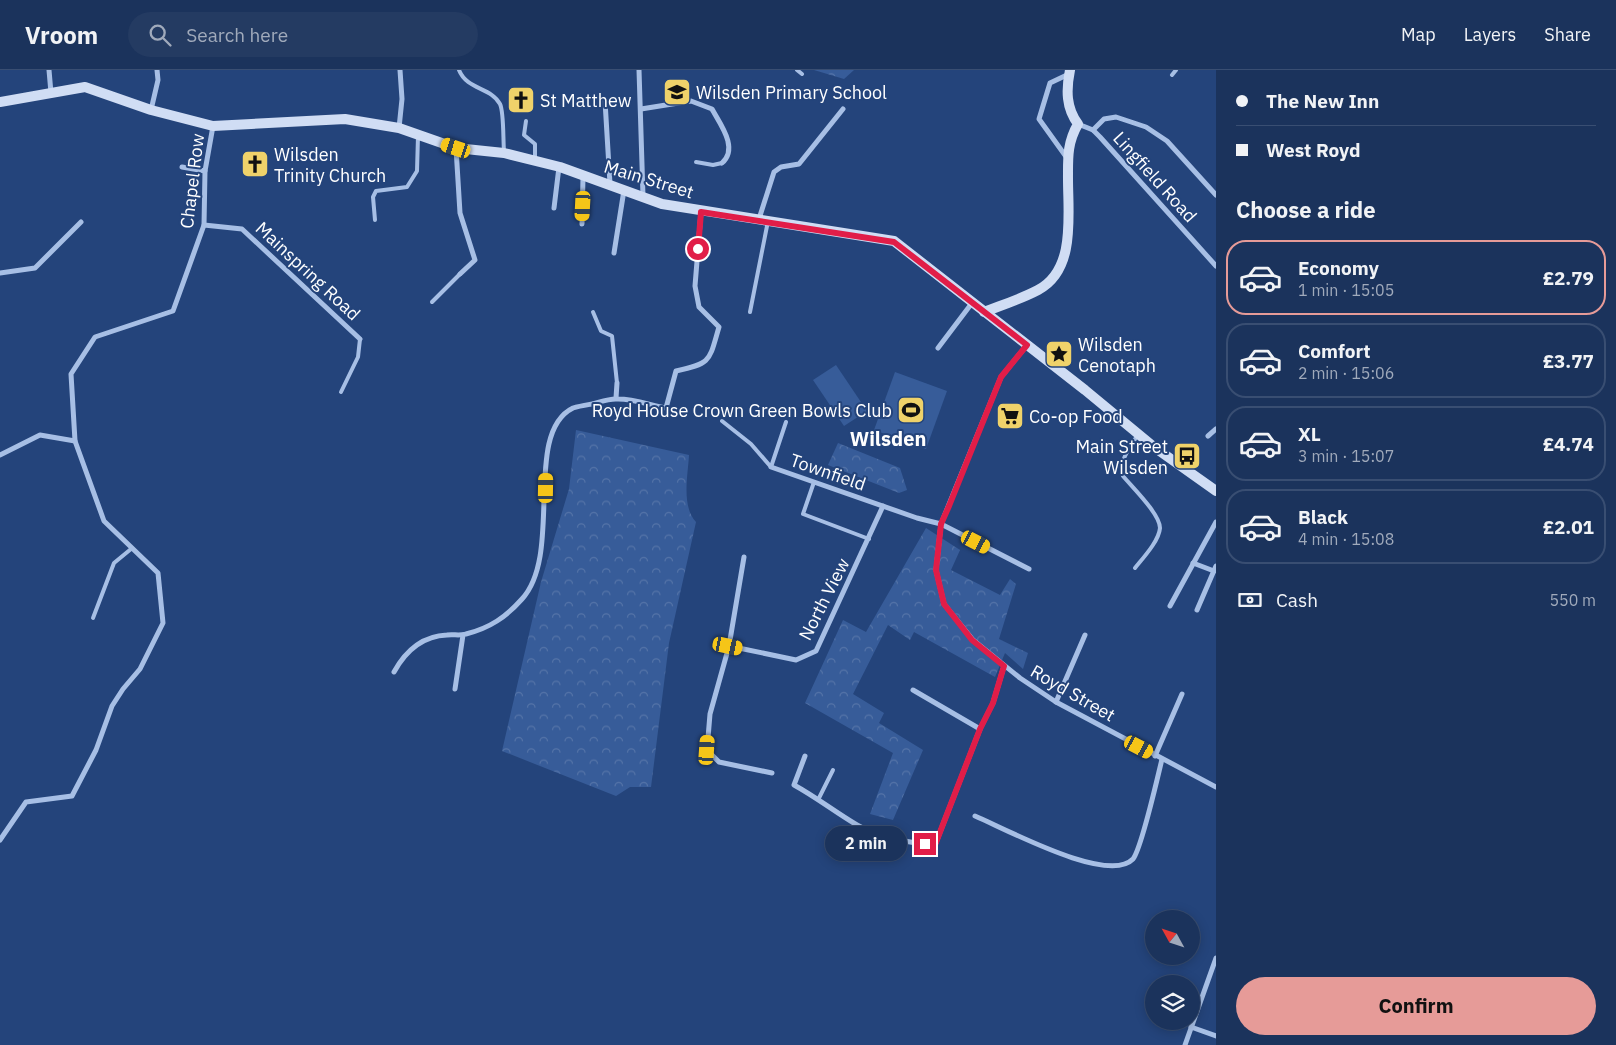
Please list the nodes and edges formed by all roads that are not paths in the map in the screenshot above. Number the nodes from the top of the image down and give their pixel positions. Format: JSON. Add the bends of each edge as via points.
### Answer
{"nodes":[{"id":1,"x":49,"y":70,"type":"edge"},
{"id":2,"x":157,"y":70,"type":"edge"},
{"id":3,"x":400,"y":70,"type":"edge"},
{"id":4,"x":459,"y":70,"type":"edge"},
{"id":5,"x":639,"y":70,"type":"edge"},
{"id":6,"x":797,"y":70,"type":"edge"},
{"id":7,"x":1176,"y":70,"type":"edge"},
{"id":8,"x":1070,"y":72,"type":"edge"},
{"id":9,"x":802,"y":74,"type":"dead end"},
{"id":10,"x":1172,"y":75,"type":"dead end"},
{"id":11,"x":51,"y":93,"type":"junction"},
{"id":12,"x":605,"y":101,"type":"dead end"},
{"id":13,"x":0,"y":102,"type":"edge"},
{"id":14,"x":641,"y":109,"type":"junction"},
{"id":15,"x":843,"y":109,"type":"dead end"},
{"id":16,"x":151,"y":110,"type":"junction"},
{"id":17,"x":526,"y":121,"type":"dead end"},
{"id":18,"x":1078,"y":124,"type":"junction"},
{"id":19,"x":213,"y":126,"type":"junction"},
{"id":20,"x":399,"y":128,"type":"junction"},
{"id":21,"x":1093,"y":130,"type":"junction"},
{"id":22,"x":418,"y":136,"type":"junction"},
{"id":23,"x":456,"y":148,"type":"junction"},
{"id":24,"x":504,"y":153,"type":"junction"},
{"id":25,"x":1068,"y":158,"type":"junction"},
{"id":26,"x":535,"y":160,"type":"junction"},
{"id":27,"x":696,"y":162,"type":"dead end"},
{"id":28,"x":722,"y":163,"type":"joint"},
{"id":29,"x":560,"y":166,"type":"junction"},
{"id":30,"x":182,"y":167,"type":"dead end"},
{"id":31,"x":205,"y":171,"type":"junction"},
{"id":32,"x":583,"y":177,"type":"junction"},
{"id":33,"x":610,"y":185,"type":"junction"},
{"id":34,"x":624,"y":189,"type":"junction"},
{"id":35,"x":1216,"y":195,"type":"edge"},
{"id":36,"x":643,"y":196,"type":"junction"},
{"id":37,"x":554,"y":208,"type":"dead end"},
{"id":38,"x":701,"y":212,"type":"junction"},
{"id":39,"x":375,"y":220,"type":"dead end"},
{"id":40,"x":764,"y":220,"type":"junction"},
{"id":41,"x":81,"y":222,"type":"dead end"},
{"id":42,"x":582,"y":224,"type":"dead end"},
{"id":43,"x":204,"y":225,"type":"junction"},
{"id":44,"x":614,"y":253,"type":"dead end"},
{"id":45,"x":1216,"y":266,"type":"edge"},
{"id":46,"x":0,"y":273,"type":"edge"},
{"id":47,"x":460,"y":274,"type":"joint"},
{"id":48,"x":432,"y":302,"type":"dead end"},
{"id":49,"x":972,"y":303,"type":"junction"},
{"id":50,"x":593,"y":312,"type":"dead end"},
{"id":51,"x":750,"y":312,"type":"dead end"},
{"id":52,"x":984,"y":312,"type":"junction"},
{"id":53,"x":360,"y":340,"type":"joint"},
{"id":54,"x":1027,"y":345,"type":"junction"},
{"id":55,"x":938,"y":348,"type":"dead end"},
{"id":56,"x":617,"y":383,"type":"joint"},
{"id":57,"x":341,"y":392,"type":"dead end"},
{"id":58,"x":616,"y":398,"type":"junction"},
{"id":59,"x":722,"y":420,"type":"dead end"},
{"id":60,"x":786,"y":422,"type":"dead end"},
{"id":61,"x":1216,"y":429,"type":"edge"},
{"id":62,"x":1138,"y":434,"type":"junction"},
{"id":63,"x":1208,"y":436,"type":"dead end"},
{"id":64,"x":75,"y":441,"type":"junction"},
{"id":65,"x":0,"y":455,"type":"edge"},
{"id":66,"x":771,"y":467,"type":"junction"},
{"id":67,"x":814,"y":482,"type":"junction"},
{"id":68,"x":1216,"y":491,"type":"edge"},
{"id":69,"x":883,"y":506,"type":"junction"},
{"id":70,"x":1216,"y":522,"type":"edge"},
{"id":71,"x":941,"y":524,"type":"junction"},
{"id":72,"x":869,"y":539,"type":"junction"},
{"id":73,"x":131,"y":549,"type":"junction"},
{"id":74,"x":744,"y":557,"type":"dead end"},
{"id":75,"x":1193,"y":563,"type":"junction"},
{"id":76,"x":1135,"y":568,"type":"dead end"},
{"id":77,"x":1215,"y":569,"type":"edge"},
{"id":78,"x":1029,"y":570,"type":"dead end"},
{"id":79,"x":1170,"y":606,"type":"dead end"},
{"id":80,"x":1197,"y":610,"type":"dead end"},
{"id":81,"x":93,"y":618,"type":"dead end"},
{"id":82,"x":1084,"y":634,"type":"dead end"},
{"id":83,"x":463,"y":635,"type":"junction"},
{"id":84,"x":728,"y":646,"type":"junction"},
{"id":85,"x":1004,"y":666,"type":"junction"},
{"id":86,"x":394,"y":672,"type":"dead end"},
{"id":87,"x":455,"y":689,"type":"dead end"},
{"id":88,"x":913,"y":690,"type":"dead end"},
{"id":89,"x":1182,"y":694,"type":"dead end"},
{"id":90,"x":1056,"y":702,"type":"junction"},
{"id":91,"x":980,"y":729,"type":"junction"},
{"id":92,"x":805,"y":756,"type":"dead end"},
{"id":93,"x":1155,"y":756,"type":"junction"},
{"id":94,"x":1162,"y":759,"type":"junction"},
{"id":95,"x":833,"y":770,"type":"dead end"},
{"id":96,"x":772,"y":773,"type":"dead end"},
{"id":97,"x":1216,"y":787,"type":"edge"},
{"id":98,"x":819,"y":798,"type":"junction"},
{"id":99,"x":975,"y":816,"type":"dead end"},
{"id":100,"x":0,"y":840,"type":"edge"},
{"id":101,"x":1216,"y":958,"type":"edge"},
{"id":102,"x":1200,"y":1002,"type":"edge"},
{"id":103,"x":1190,"y":1030,"type":"edge"},
{"id":104,"x":1199,"y":1030,"type":"edge"},
{"id":105,"x":1216,"y":1036,"type":"edge"},
{"id":106,"x":1185,"y":1045,"type":"edge"}],
"edges":[{"from":1,"to":11,"type":"street"},
{"from":2,"to":16,"type":"street"},
{"from":3,"to":20,"type":"street"},
{"from":4,"to":24,"type":"lane","via":[[472,86],[501,104]]},
{"from":5,"to":14,"type":"street"},
{"from":6,"to":9,"type":"lane"},
{"from":7,"to":10,"type":"lane"},
{"from":8,"to":18,"type":"street","via":[[1068,102],[1070,114]]},
{"from":8,"to":25,"type":"street","via":[[1050,83],[1039,119]]},
{"from":11,"to":13,"type":"street","name":"Main Street"},
{"from":11,"to":16,"type":"street","name":"Main Street","via":[[85,87]]},
{"from":12,"to":33,"type":"street"},
{"from":14,"to":28,"type":"street","via":[[691,101],[712,109],[730,144],[726,160]]},
{"from":14,"to":36,"type":"street"},
{"from":15,"to":40,"type":"street","via":[[799,164],[781,167],[774,172]]},
{"from":16,"to":19,"type":"street","name":"Main Street"},
{"from":17,"to":26,"type":"lane","via":[[524,135],[535,144]]},
{"from":18,"to":21,"type":"street","name":"Lingfield Road"},
{"from":18,"to":25,"type":"street","via":[[1070,137]]},
{"from":19,"to":20,"type":"street","name":"Main Street","via":[[346,119]]},
{"from":19,"to":31,"type":"street","name":"Chapel Row"},
{"from":20,"to":22,"type":"street","name":"Main Street"},
{"from":21,"to":35,"type":"street","name":"Lingfield Road","via":[[1104,119],[1116,117],[1146,127],[1167,142]]},
{"from":21,"to":45,"type":"street","name":"Lingfield Road"},
{"from":22,"to":23,"type":"street","name":"Main Street"},
{"from":22,"to":39,"type":"lane","via":[[417,171],[407,187],[376,191],[373,197]]},
{"from":23,"to":24,"type":"street","name":"Main Street"},
{"from":23,"to":47,"type":"street","via":[[460,213],[475,260]]},
{"from":24,"to":26,"type":"street","name":"Main Street"},
{"from":25,"to":52,"type":"street","via":[[1069,241],[1055,276],[1039,290]]},
{"from":26,"to":29,"type":"street","name":"Main Street"},
{"from":27,"to":28,"type":"lane"},
{"from":29,"to":32,"type":"street","name":"Main Street"},
{"from":29,"to":37,"type":"street"},
{"from":30,"to":31,"type":"street"},
{"from":31,"to":43,"type":"street","name":"Chapel Row"},
{"from":32,"to":33,"type":"street","name":"Main Street"},
{"from":32,"to":42,"type":"street"},
{"from":33,"to":34,"type":"street","name":"Main Street"},
{"from":34,"to":36,"type":"street","name":"Main Street"},
{"from":34,"to":44,"type":"street"},
{"from":36,"to":38,"type":"street","name":"Main Street","via":[[662,204]]},
{"from":38,"to":40,"type":"street","name":"Main Street"},
{"from":38,"to":58,"type":"street","via":[[695,286],[698,307],[719,327],[708,361],[676,372],[666,408]]},
{"from":40,"to":49,"type":"street","name":"Main Street","via":[[894,242]]},
{"from":40,"to":51,"type":"lane"},
{"from":41,"to":46,"type":"street","via":[[35,268]]},
{"from":43,"to":53,"type":"street","name":"Mainspring Road","via":[[242,229]]},
{"from":43,"to":64,"type":"street","name":"Chapel Row","via":[[173,311],[95,337],[70,374]]},
{"from":47,"to":48,"type":"lane"},
{"from":49,"to":52,"type":"street","name":"Main Street"},
{"from":49,"to":55,"type":"street"},
{"from":50,"to":56,"type":"lane","via":[[601,331],[612,336]]},
{"from":52,"to":54,"type":"street","name":"Main Street"},
{"from":53,"to":57,"type":"lane","via":[[358,357]]},
{"from":54,"to":62,"type":"street","name":"Main Street"},
{"from":54,"to":71,"type":"street","name":"Royd Street","via":[[1001,377]]},
{"from":56,"to":58,"type":"street"},
{"from":58,"to":83,"type":"street","via":[[573,408],[556,426],[546,450],[543,549],[525,597],[495,624]]},
{"from":59,"to":66,"type":"lane","name":"Townfield","via":[[751,444]]},
{"from":60,"to":66,"type":"lane"},
{"from":61,"to":63,"type":"street"},
{"from":62,"to":68,"type":"street","name":"Main Street"},
{"from":62,"to":76,"type":"lane","via":[[1121,470],[1156,516],[1160,528]]},
{"from":64,"to":65,"type":"street","via":[[40,435]]},
{"from":64,"to":73,"type":"street","via":[[104,521]]},
{"from":66,"to":67,"type":"street","name":"Townfield"},
{"from":67,"to":69,"type":"street","name":"Townfield"},
{"from":67,"to":72,"type":"lane","via":[[803,514]]},
{"from":69,"to":71,"type":"street","name":"Townfield"},
{"from":69,"to":72,"type":"street","name":"North View"},
{"from":70,"to":75,"type":"street"},
{"from":71,"to":78,"type":"street","name":"Townfield"},
{"from":71,"to":85,"type":"street","name":"Royd Street","via":[[936,570],[944,604],[972,640]]},
{"from":72,"to":84,"type":"street","name":"North View","via":[[816,651],[796,660]]},
{"from":73,"to":81,"type":"lane","via":[[114,563]]},
{"from":73,"to":100,"type":"street","via":[[158,573],[164,623],[140,669],[112,706],[96,750],[72,796],[26,802]]},
{"from":74,"to":84,"type":"street"},
{"from":75,"to":77,"type":"street"},
{"from":75,"to":79,"type":"street"},
{"from":77,"to":80,"type":"street"},
{"from":82,"to":90,"type":"street"},
{"from":83,"to":86,"type":"street","via":[[445,635],[414,646]]},
{"from":83,"to":87,"type":"street"},
{"from":84,"to":96,"type":"street","via":[[710,714],[707,750],[719,762]]},
{"from":85,"to":90,"type":"street","name":"Royd Street"},
{"from":85,"to":91,"type":"street","via":[[993,703]]},
{"from":88,"to":91,"type":"street"},
{"from":89,"to":93,"type":"street"},
{"from":90,"to":93,"type":"street","name":"Royd Street"},
{"from":91,"to":98,"type":"street","via":[[935,845],[915,844],[858,826]]},
{"from":92,"to":98,"type":"street","via":[[794,785]]},
{"from":93,"to":94,"type":"street","name":"Royd Street"},
{"from":94,"to":97,"type":"street","name":"Royd Street"},
{"from":94,"to":99,"type":"street","via":[[1133,859],[1118,867],[1084,863]]},
{"from":95,"to":98,"type":"lane"},
{"from":101,"to":102,"type":"street"},
{"from":103,"to":106,"type":"street"},
{"from":104,"to":105,"type":"street"}]}
